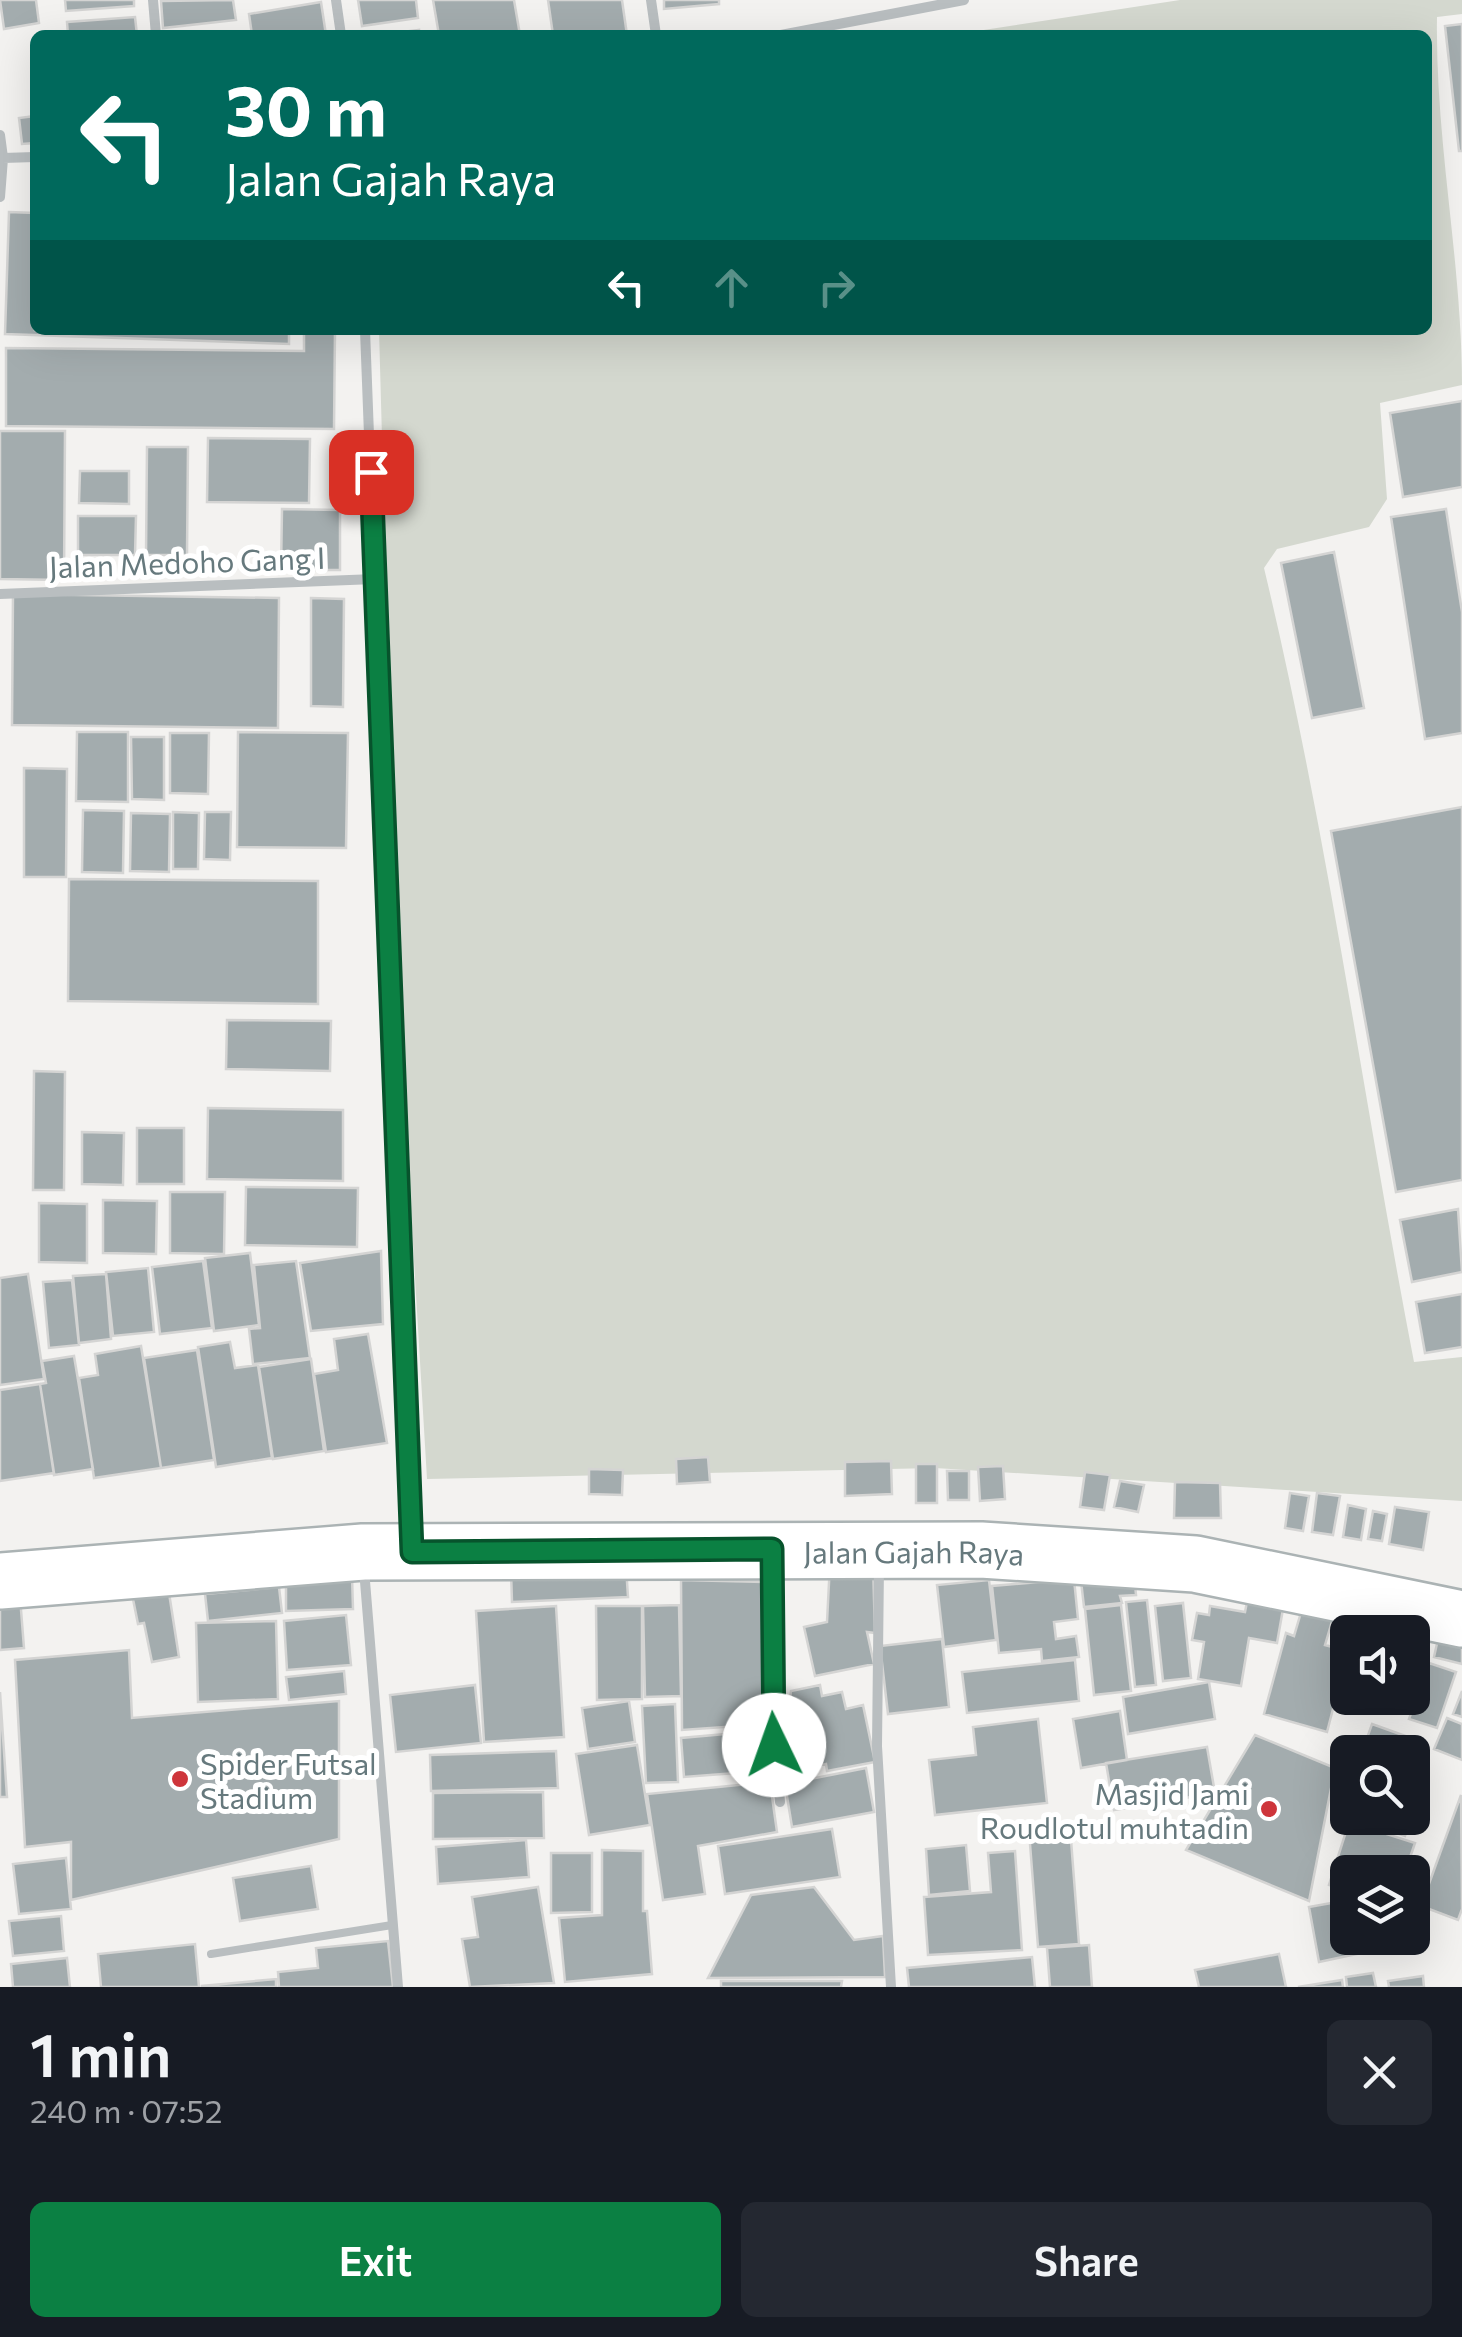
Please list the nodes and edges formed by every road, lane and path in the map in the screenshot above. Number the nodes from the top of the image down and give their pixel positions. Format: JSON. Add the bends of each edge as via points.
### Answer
{"nodes":[{"id":1,"x":153,"y":0,"type":"edge"},
{"id":2,"x":336,"y":0,"type":"edge"},
{"id":3,"x":651,"y":0,"type":"edge"},
{"id":4,"x":908,"y":0,"type":"edge"},
{"id":5,"x":964,"y":0,"type":"edge"},
{"id":6,"x":911,"y":13,"type":"junction"},
{"id":7,"x":156,"y":30,"type":"edge"},
{"id":8,"x":341,"y":30,"type":"edge"},
{"id":9,"x":655,"y":30,"type":"edge"},
{"id":10,"x":811,"y":30,"type":"edge"},
{"id":11,"x":0,"y":135,"type":"edge"},
{"id":12,"x":30,"y":157,"type":"edge"},
{"id":13,"x":3,"y":158,"type":"junction"},
{"id":14,"x":0,"y":197,"type":"edge"},
{"id":15,"x":365,"y":335,"type":"edge"},
{"id":16,"x":375,"y":578,"type":"junction"},
{"id":17,"x":0,"y":594,"type":"edge"},
{"id":18,"x":772,"y":1549,"type":"junction"},
{"id":19,"x":879,"y":1550,"type":"junction"},
{"id":20,"x":387,"y":1552,"type":"junction"},
{"id":21,"x":0,"y":1580,"type":"edge"},
{"id":22,"x":1462,"y":1618,"type":"edge"},
{"id":23,"x":780,"y":1802,"type":"dead end"},
{"id":24,"x":392,"y":1925,"type":"junction"},
{"id":25,"x":212,"y":1954,"type":"dead end"},
{"id":26,"x":398,"y":1987,"type":"edge"},
{"id":27,"x":890,"y":1987,"type":"edge"}],
"edges":[{"from":1,"to":7,"type":"street"},
{"from":2,"to":8,"type":"street"},
{"from":3,"to":9,"type":"street"},
{"from":4,"to":6,"type":"lane"},
{"from":5,"to":6,"type":"street"},
{"from":6,"to":10,"type":"street"},
{"from":11,"to":13,"type":"street"},
{"from":12,"to":13,"type":"street"},
{"from":13,"to":14,"type":"street"},
{"from":15,"to":16,"type":"street"},
{"from":16,"to":17,"type":"street","name":"Jalan Medoho Gang I"},
{"from":16,"to":20,"type":"street"},
{"from":18,"to":19,"type":"main road","name":"Jalan Gajah Raya"},
{"from":18,"to":20,"type":"main road","name":"Jalan Gajah Raya"},
{"from":18,"to":23,"type":"street","via":[[771,1696]]},
{"from":19,"to":22,"type":"main road","name":"Jalan Gajah Raya","via":[[1195,1564]]},
{"from":19,"to":27,"type":"street","via":[[878,1746]]},
{"from":20,"to":21,"type":"main road","name":"Jalan Gajah Raya"},
{"from":20,"to":24,"type":"street"},
{"from":24,"to":25,"type":"lane"},
{"from":24,"to":26,"type":"street"}]}
